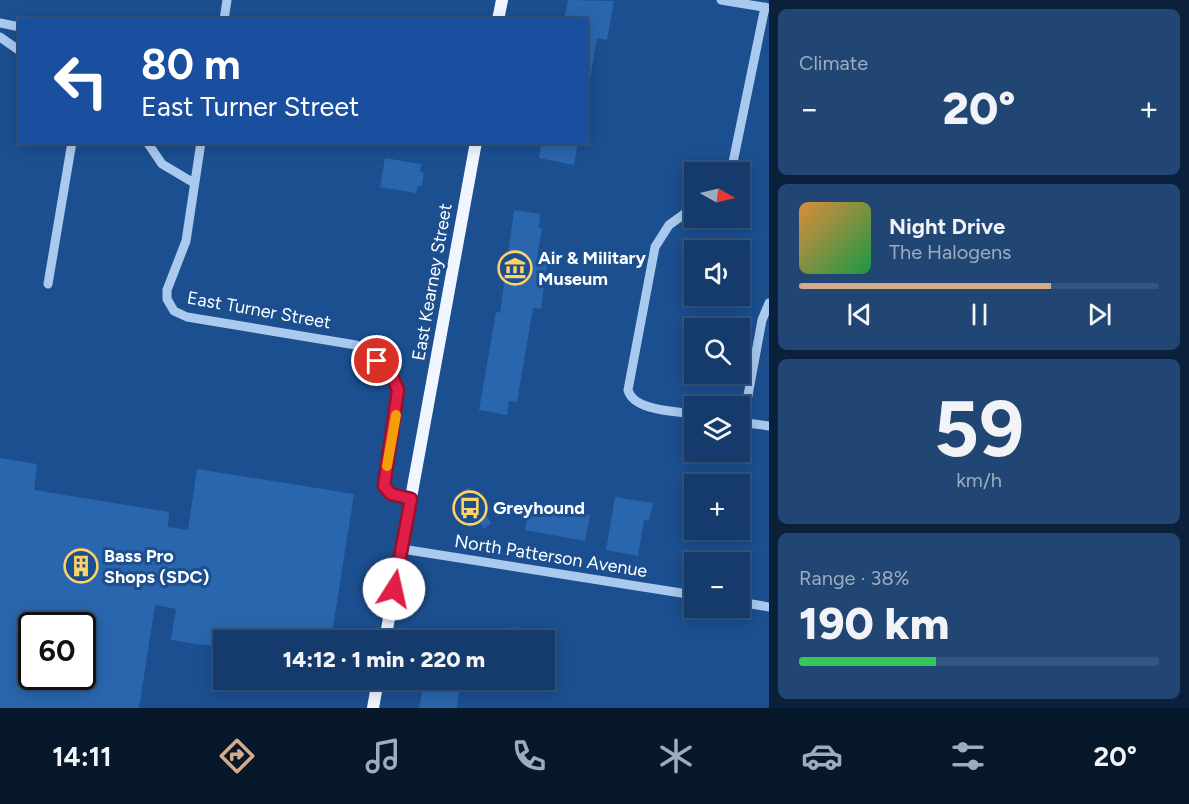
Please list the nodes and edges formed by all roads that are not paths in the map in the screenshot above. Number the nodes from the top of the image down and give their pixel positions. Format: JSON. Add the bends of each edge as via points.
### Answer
{"nodes":[{"id":1,"x":227,"y":0,"type":"edge"},
{"id":2,"x":502,"y":0,"type":"edge"},
{"id":3,"x":721,"y":0,"type":"edge"},
{"id":4,"x":767,"y":7,"type":"edge"},
{"id":5,"x":224,"y":18,"type":"edge"},
{"id":6,"x":498,"y":18,"type":"edge"},
{"id":7,"x":0,"y":23,"type":"edge"},
{"id":8,"x":18,"y":27,"type":"edge"},
{"id":9,"x":0,"y":37,"type":"edge"},
{"id":10,"x":18,"y":50,"type":"edge"},
{"id":11,"x":72,"y":144,"type":"edge"},
{"id":12,"x":148,"y":144,"type":"edge"},
{"id":13,"x":201,"y":144,"type":"edge"},
{"id":14,"x":476,"y":144,"type":"edge"},
{"id":15,"x":733,"y":162,"type":"edge"},
{"id":16,"x":194,"y":183,"type":"junction"},
{"id":17,"x":684,"y":214,"type":"edge"},
{"id":18,"x":48,"y":284,"type":"dead end"},
{"id":19,"x":769,"y":303,"type":"edge"},
{"id":20,"x":746,"y":396,"type":"edge"},
{"id":21,"x":684,"y":412,"type":"edge"},
{"id":22,"x":750,"y":423,"type":"edge"},
{"id":23,"x":769,"y":426,"type":"edge"},
{"id":24,"x":411,"y":499,"type":"junction"},
{"id":25,"x":402,"y":549,"type":"junction"},
{"id":26,"x":684,"y":593,"type":"edge"},
{"id":27,"x":750,"y":604,"type":"edge"},
{"id":28,"x":769,"y":607,"type":"edge"},
{"id":29,"x":387,"y":630,"type":"edge"},
{"id":30,"x":376,"y":690,"type":"edge"},
{"id":31,"x":373,"y":708,"type":"edge"}],
"edges":[{"from":1,"to":5,"type":"street"},
{"from":2,"to":6,"type":"main road"},
{"from":3,"to":4,"type":"street"},
{"from":4,"to":15,"type":"street"},
{"from":7,"to":8,"type":"street"},
{"from":9,"to":10,"type":"street"},
{"from":11,"to":18,"type":"street"},
{"from":12,"to":16,"type":"street","via":[[162,164]]},
{"from":13,"to":16,"type":"street","name":"East Turner Street"},
{"from":14,"to":24,"type":"main road","name":"East Kearney Street"},
{"from":16,"to":24,"type":"street","name":"East Turner Street","via":[[186,241],[167,290],[174,311],[187,317],[356,345],[390,371],[398,390],[384,486],[391,494]]},
{"from":17,"to":21,"type":"street","via":[[669,225],[655,247],[629,388],[631,398],[641,404]]},
{"from":19,"to":20,"type":"street"},
{"from":22,"to":23,"type":"street"},
{"from":24,"to":25,"type":"main road","name":"East Kearney Street"},
{"from":25,"to":26,"type":"street","name":"North Patterson Avenue"},
{"from":25,"to":29,"type":"main road","name":"East Kearney Street"},
{"from":27,"to":28,"type":"street"},
{"from":30,"to":31,"type":"main road"}]}
